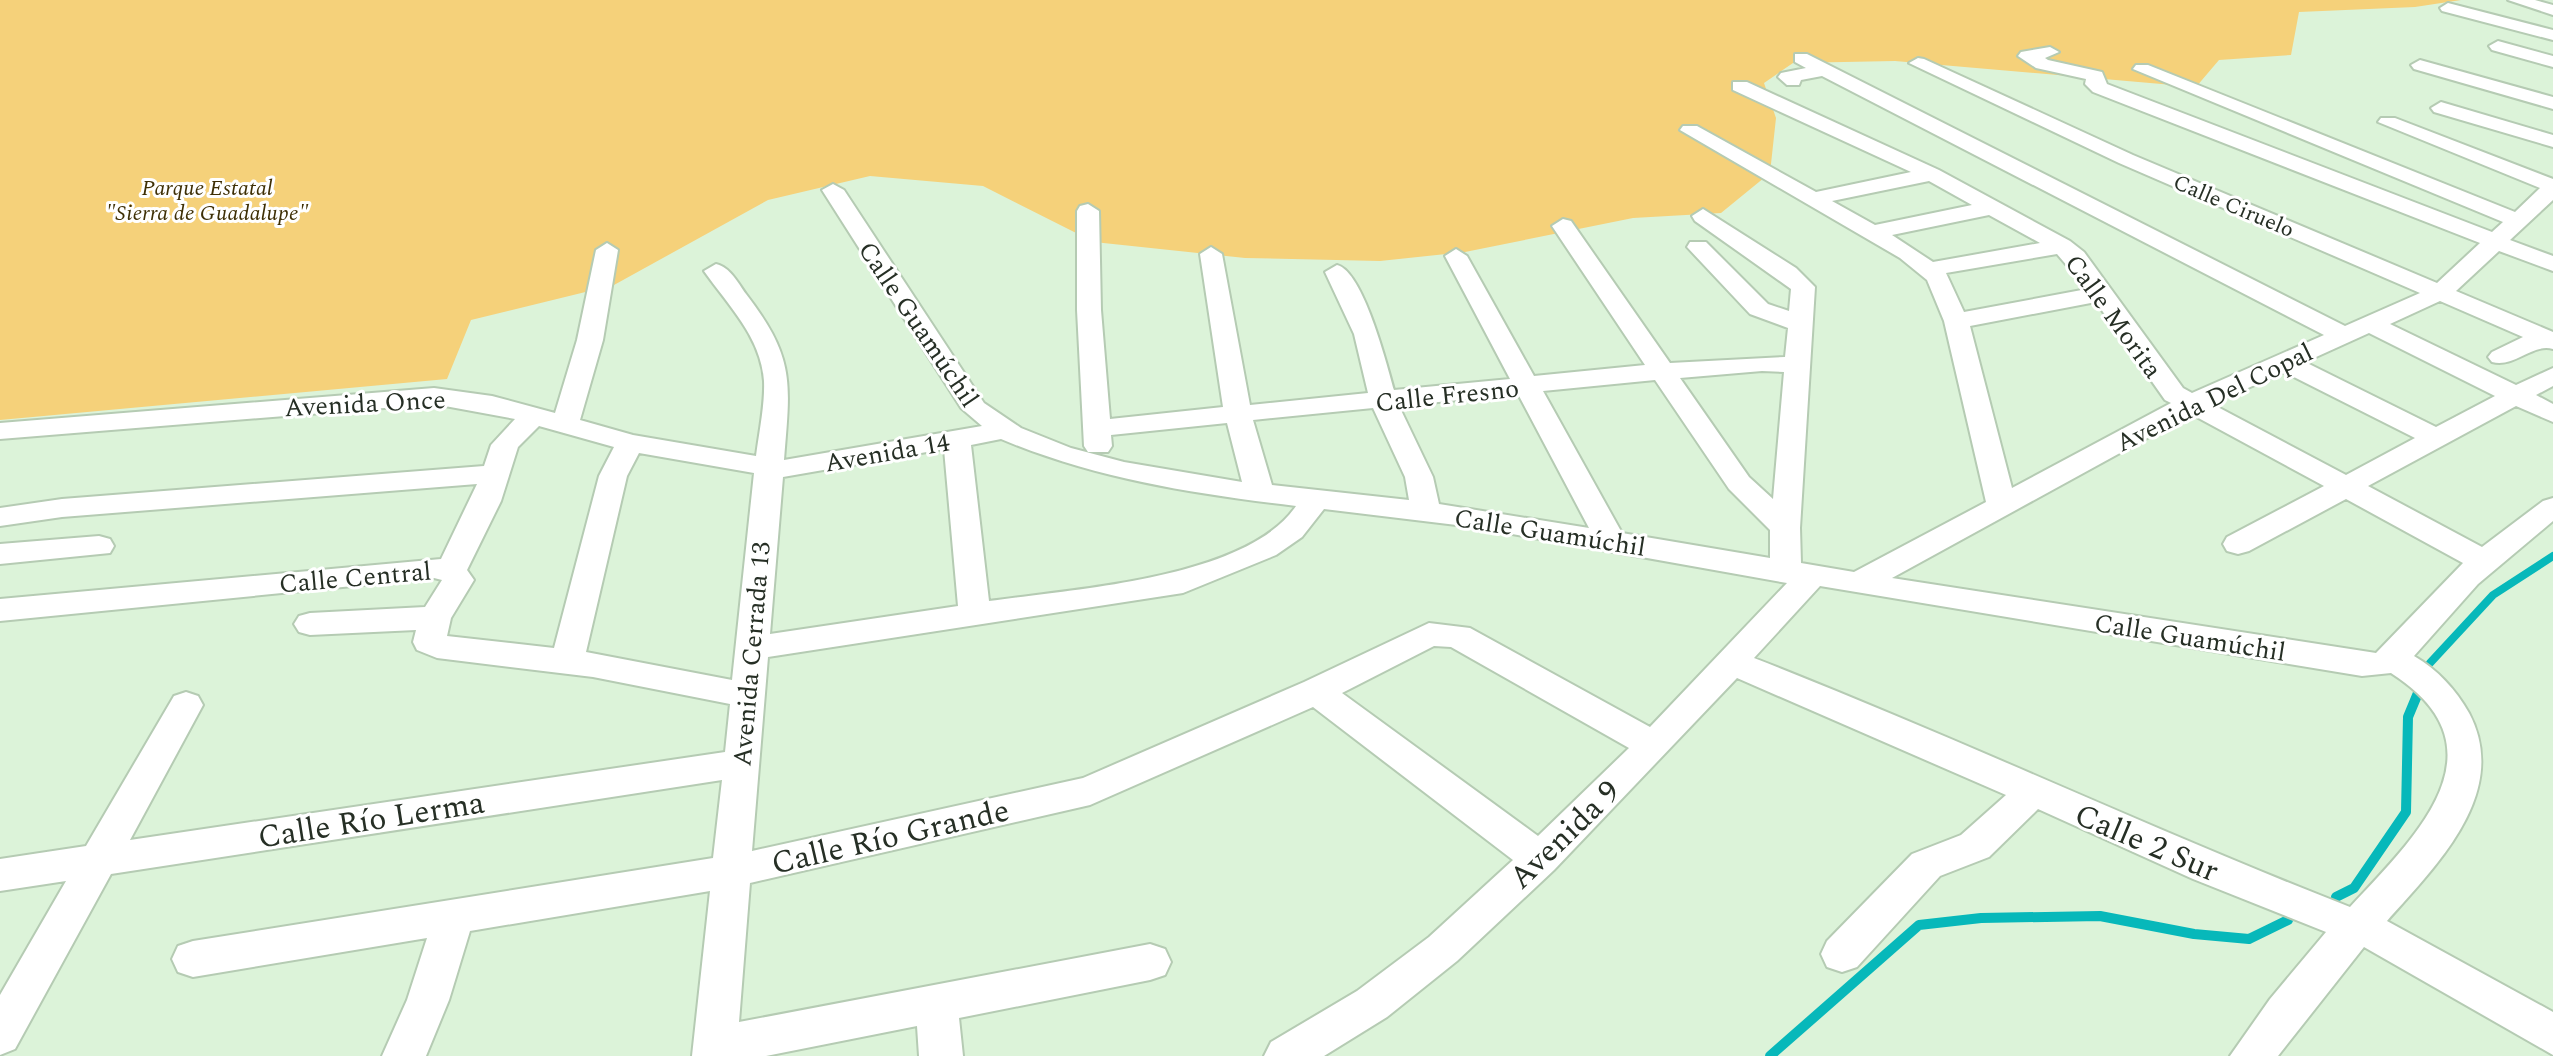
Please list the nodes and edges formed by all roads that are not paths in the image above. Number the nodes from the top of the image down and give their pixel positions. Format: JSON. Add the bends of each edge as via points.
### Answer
{"nodes":[{"id":1,"x":2516,"y":0,"type":"edge"},
{"id":2,"x":2448,"y":8,"type":"dead end"},
{"id":3,"x":2553,"y":10,"type":"edge"},
{"id":4,"x":2553,"y":35,"type":"edge"},
{"id":5,"x":2498,"y":46,"type":"dead end"},
{"id":6,"x":2050,"y":52,"type":"dead end"},
{"id":7,"x":1801,"y":58,"type":"dead end"},
{"id":8,"x":2553,"y":62,"type":"edge"},
{"id":9,"x":1918,"y":63,"type":"dead end"},
{"id":10,"x":2420,"y":65,"type":"dead end"},
{"id":11,"x":2142,"y":69,"type":"dead end"},
{"id":12,"x":1823,"y":70,"type":"junction"},
{"id":13,"x":1793,"y":81,"type":"dead end"},
{"id":14,"x":1740,"y":86,"type":"dead end"},
{"id":15,"x":2553,"y":103,"type":"edge"},
{"id":16,"x":2441,"y":108,"type":"dead end"},
{"id":17,"x":2388,"y":122,"type":"dead end"},
{"id":18,"x":1690,"y":130,"type":"dead end"},
{"id":19,"x":2553,"y":141,"type":"edge"},
{"id":20,"x":1932,"y":174,"type":"junction"},
{"id":21,"x":2553,"y":187,"type":"edge"},
{"id":22,"x":833,"y":190,"type":"dead end"},
{"id":23,"x":1814,"y":199,"type":"junction"},
{"id":24,"x":1990,"y":208,"type":"junction"},
{"id":25,"x":1088,"y":211,"type":"dead end"},
{"id":26,"x":1703,"y":216,"type":"dead end"},
{"id":27,"x":2519,"y":221,"type":"junction"},
{"id":28,"x":1563,"y":226,"type":"dead end"},
{"id":29,"x":1869,"y":233,"type":"junction"},
{"id":30,"x":2498,"y":243,"type":"junction"},
{"id":31,"x":2062,"y":246,"type":"junction"},
{"id":32,"x":1698,"y":247,"type":"dead end"},
{"id":33,"x":607,"y":250,"type":"dead end"},
{"id":34,"x":1211,"y":254,"type":"dead end"},
{"id":35,"x":1456,"y":256,"type":"dead end"},
{"id":36,"x":2553,"y":264,"type":"edge"},
{"id":37,"x":1930,"y":269,"type":"junction"},
{"id":38,"x":716,"y":271,"type":"dead end"},
{"id":39,"x":1337,"y":272,"type":"dead end"},
{"id":40,"x":2441,"y":292,"type":"junction"},
{"id":41,"x":2100,"y":294,"type":"junction"},
{"id":42,"x":1956,"y":321,"type":"junction"},
{"id":43,"x":1801,"y":324,"type":"junction"},
{"id":44,"x":2370,"y":324,"type":"junction"},
{"id":45,"x":2344,"y":335,"type":"junction"},
{"id":46,"x":2549,"y":339,"type":"edge"},
{"id":47,"x":2501,"y":357,"type":"dead end"},
{"id":48,"x":2283,"y":361,"type":"junction"},
{"id":49,"x":1797,"y":365,"type":"junction"},
{"id":50,"x":1665,"y":371,"type":"junction"},
{"id":51,"x":2553,"y":376,"type":"edge"},
{"id":52,"x":1525,"y":387,"type":"junction"},
{"id":53,"x":2515,"y":396,"type":"junction"},
{"id":54,"x":1384,"y":402,"type":"junction"},
{"id":55,"x":2192,"y":403,"type":"junction"},
{"id":56,"x":2553,"y":414,"type":"edge"},
{"id":57,"x":1238,"y":415,"type":"junction"},
{"id":58,"x":533,"y":416,"type":"junction"},
{"id":59,"x":565,"y":425,"type":"junction"},
{"id":60,"x":1097,"y":428,"type":"junction"},
{"id":61,"x":0,"y":431,"type":"edge"},
{"id":62,"x":1002,"y":431,"type":"junction"},
{"id":63,"x":2436,"y":438,"type":"junction"},
{"id":64,"x":957,"y":440,"type":"junction"},
{"id":65,"x":630,"y":443,"type":"junction"},
{"id":66,"x":1098,"y":464,"type":"junction"},
{"id":67,"x":771,"y":468,"type":"junction"},
{"id":68,"x":494,"y":474,"type":"junction"},
{"id":69,"x":2346,"y":485,"type":"junction"},
{"id":70,"x":1259,"y":491,"type":"junction"},
{"id":71,"x":1315,"y":499,"type":"junction"},
{"id":72,"x":2002,"y":507,"type":"junction"},
{"id":73,"x":2553,"y":507,"type":"edge"},
{"id":74,"x":1426,"y":511,"type":"junction"},
{"id":75,"x":0,"y":517,"type":"edge"},
{"id":76,"x":1785,"y":528,"type":"junction"},
{"id":77,"x":1611,"y":541,"type":"junction"},
{"id":78,"x":2238,"y":544,"type":"dead end"},
{"id":79,"x":99,"y":546,"type":"dead end"},
{"id":80,"x":0,"y":554,"type":"edge"},
{"id":81,"x":2482,"y":560,"type":"junction"},
{"id":82,"x":451,"y":570,"type":"junction"},
{"id":83,"x":1799,"y":575,"type":"junction"},
{"id":84,"x":1856,"y":584,"type":"junction"},
{"id":85,"x":0,"y":610,"type":"edge"},
{"id":86,"x":975,"y":617,"type":"junction"},
{"id":87,"x":435,"y":618,"type":"junction"},
{"id":88,"x":310,"y":624,"type":"dead end"},
{"id":89,"x":751,"y":648,"type":"junction"},
{"id":90,"x":568,"y":659,"type":"junction"},
{"id":91,"x":2394,"y":659,"type":"junction"},
{"id":92,"x":1733,"y":663,"type":"junction"},
{"id":93,"x":1316,"y":691,"type":"junction"},
{"id":94,"x":746,"y":696,"type":"junction"},
{"id":95,"x":186,"y":705,"type":"dead end"},
{"id":96,"x":1654,"y":745,"type":"junction"},
{"id":97,"x":741,"y":763,"type":"junction"},
{"id":98,"x":2031,"y":792,"type":"junction"},
{"id":99,"x":1540,"y":859,"type":"junction"},
{"id":100,"x":100,"y":860,"type":"junction"},
{"id":101,"x":732,"y":871,"type":"junction"},
{"id":102,"x":0,"y":875,"type":"edge"},
{"id":103,"x":455,"y":915,"type":"junction"},
{"id":104,"x":2359,"y":926,"type":"junction"},
{"id":105,"x":1842,"y":954,"type":"dead end"},
{"id":106,"x":193,"y":959,"type":"dead end"},
{"id":107,"x":1150,"y":962,"type":"dead end"},
{"id":108,"x":937,"y":1003,"type":"junction"},
{"id":109,"x":0,"y":1035,"type":"edge"},
{"id":110,"x":2553,"y":1035,"type":"edge"},
{"id":111,"x":715,"y":1051,"type":"edge"},
{"id":112,"x":404,"y":1056,"type":"edge"},
{"id":113,"x":941,"y":1056,"type":"edge"},
{"id":114,"x":1286,"y":1056,"type":"edge"},
{"id":115,"x":2252,"y":1056,"type":"edge"}],
"edges":[{"from":1,"to":3,"type":"street"},
{"from":2,"to":4,"type":"street"},
{"from":5,"to":8,"type":"street"},
{"from":6,"to":30,"type":"street","via":[[2027,56],[2096,76],[2094,84],[2100,88]]},
{"from":7,"to":12,"type":"street"},
{"from":9,"to":40,"type":"street","name":"Calle Ciruelo"},
{"from":10,"to":15,"type":"street"},
{"from":11,"to":27,"type":"street"},
{"from":12,"to":13,"type":"street","via":[[1787,77]]},
{"from":12,"to":45,"type":"street"},
{"from":14,"to":20,"type":"street","name":"Calle Morita"},
{"from":16,"to":19,"type":"street"},
{"from":17,"to":21,"type":"street"},
{"from":18,"to":23,"type":"street"},
{"from":20,"to":23,"type":"street"},
{"from":20,"to":24,"type":"street","name":"Calle Morita"},
{"from":21,"to":27,"type":"street","name":"Avenida Del Copal"},
{"from":22,"to":62,"type":"street","name":"Calle Guamúchil","via":[[962,393]]},
{"from":23,"to":29,"type":"street"},
{"from":24,"to":29,"type":"street"},
{"from":24,"to":31,"type":"street","name":"Calle Morita"},
{"from":25,"to":60,"type":"street"},
{"from":26,"to":43,"type":"street","via":[[1799,281],[1804,295]]},
{"from":27,"to":30,"type":"street","name":"Avenida Del Copal"},
{"from":28,"to":50,"type":"street"},
{"from":29,"to":37,"type":"street"},
{"from":30,"to":36,"type":"street"},
{"from":30,"to":40,"type":"street","name":"Avenida Del Copal"},
{"from":31,"to":37,"type":"street"},
{"from":31,"to":41,"type":"street","name":"Calle Morita","via":[[2076,257]]},
{"from":32,"to":43,"type":"street","via":[[1759,309]]},
{"from":33,"to":59,"type":"street","via":[[590,340]]},
{"from":34,"to":57,"type":"street"},
{"from":35,"to":52,"type":"street"},
{"from":37,"to":42,"type":"street"},
{"from":38,"to":67,"type":"street","name":"Avenida Cerrada 13","via":[[764,338],[776,365]]},
{"from":39,"to":54,"type":"street","via":[[1366,334]]},
{"from":40,"to":44,"type":"street","name":"Avenida Del Copal"},
{"from":40,"to":46,"type":"street","name":"Calle Ciruelo"},
{"from":41,"to":42,"type":"street"},
{"from":41,"to":55,"type":"street","name":"Calle Morita","via":[[2165,385]]},
{"from":42,"to":72,"type":"street"},
{"from":43,"to":49,"type":"street"},
{"from":44,"to":45,"type":"street","name":"Avenida Del Copal"},
{"from":44,"to":53,"type":"street"},
{"from":45,"to":48,"type":"street","name":"Avenida Del Copal"},
{"from":46,"to":47,"type":"street"},
{"from":48,"to":55,"type":"street","name":"Avenida Del Copal"},
{"from":48,"to":63,"type":"street"},
{"from":49,"to":50,"type":"street","name":"Calle Fresno"},
{"from":49,"to":76,"type":"street"},
{"from":50,"to":52,"type":"street","name":"Calle Fresno"},
{"from":50,"to":76,"type":"street","via":[[1739,483]]},
{"from":51,"to":53,"type":"street"},
{"from":52,"to":54,"type":"street","name":"Calle Fresno"},
{"from":52,"to":77,"type":"street"},
{"from":53,"to":56,"type":"street"},
{"from":53,"to":63,"type":"street"},
{"from":54,"to":57,"type":"street","name":"Calle Fresno"},
{"from":54,"to":74,"type":"street","via":[[1419,477]]},
{"from":55,"to":69,"type":"street","name":"Calle Morita"},
{"from":55,"to":72,"type":"street","name":"Avenida Del Copal"},
{"from":57,"to":60,"type":"street","name":"Calle Fresno"},
{"from":57,"to":70,"type":"street"},
{"from":58,"to":59,"type":"street","name":"Avenida Once"},
{"from":58,"to":61,"type":"street","name":"Avenida Once","via":[[460,398],[422,396]]},
{"from":58,"to":68,"type":"street","via":[[505,445]]},
{"from":59,"to":65,"type":"street","name":"Avenida Once"},
{"from":60,"to":66,"type":"street"},
{"from":62,"to":64,"type":"street","name":"Avenida 14"},
{"from":62,"to":66,"type":"street","name":"Calle Guamúchil"},
{"from":63,"to":69,"type":"street"},
{"from":64,"to":67,"type":"street","name":"Avenida 14"},
{"from":64,"to":86,"type":"street"},
{"from":65,"to":67,"type":"street","name":"Avenida Once"},
{"from":65,"to":90,"type":"street","via":[[613,476]]},
{"from":66,"to":70,"type":"street","name":"Calle Guamúchil"},
{"from":67,"to":89,"type":"street","name":"Avenida Cerrada 13"},
{"from":68,"to":75,"type":"street"},
{"from":68,"to":82,"type":"street"},
{"from":69,"to":78,"type":"street"},
{"from":69,"to":81,"type":"street","name":"Calle Morita"},
{"from":70,"to":71,"type":"street","name":"Calle Guamúchil"},
{"from":71,"to":74,"type":"street","name":"Calle Guamúchil"},
{"from":71,"to":86,"type":"street","via":[[1291,530],[1210,574],[1152,589]]},
{"from":72,"to":84,"type":"street","name":"Avenida Del Copal"},
{"from":73,"to":81,"type":"street"},
{"from":74,"to":77,"type":"street","name":"Calle Guamúchil"},
{"from":76,"to":83,"type":"street"},
{"from":77,"to":83,"type":"street","name":"Calle Guamúchil"},
{"from":79,"to":80,"type":"street"},
{"from":81,"to":91,"type":"street","via":[[2428,612]]},
{"from":82,"to":85,"type":"street","name":"Calle Central"},
{"from":82,"to":87,"type":"street","name":"Calle Central","via":[[458,580]]},
{"from":83,"to":84,"type":"street","name":"Calle Guamúchil"},
{"from":83,"to":92,"type":"street","name":"Avenida 9"},
{"from":84,"to":91,"type":"street","name":"Calle Guamúchil","via":[[2362,664]]},
{"from":86,"to":89,"type":"street"},
{"from":87,"to":88,"type":"street"},
{"from":87,"to":90,"type":"street","name":"Calle Central","via":[[429,642],[437,647]]},
{"from":89,"to":94,"type":"street","name":"Avenida Cerrada 13"},
{"from":90,"to":94,"type":"street","name":"Calle Central"},
{"from":91,"to":104,"type":"street","via":[[2427,681],[2454,715],[2467,756],[2464,784],[2453,811]]},
{"from":92,"to":96,"type":"street","name":"Avenida 9"},
{"from":92,"to":98,"type":"street","name":"Calle 2 Sur"},
{"from":93,"to":96,"type":"street","name":"Calle Río Grande","via":[[1429,634],[1442,633],[1458,636]]},
{"from":93,"to":99,"type":"street"},
{"from":93,"to":101,"type":"street","name":"Calle Río Grande","via":[[1090,791]]},
{"from":94,"to":97,"type":"street","name":"Avenida Cerrada 13"},
{"from":95,"to":100,"type":"street"},
{"from":96,"to":99,"type":"street","name":"Avenida 9"},
{"from":97,"to":100,"type":"street","name":"Calle Río Lerma"},
{"from":97,"to":101,"type":"street","name":"Avenida Cerrada 13"},
{"from":98,"to":104,"type":"street","name":"Calle 2 Sur"},
{"from":98,"to":105,"type":"street","via":[[1975,846],[1926,865]]},
{"from":99,"to":114,"type":"street","name":"Avenida 9","via":[[1372,1004]]},
{"from":100,"to":102,"type":"street","name":"Calle Río Lerma"},
{"from":100,"to":109,"type":"street"},
{"from":101,"to":103,"type":"street","name":"Calle Río Grande"},
{"from":101,"to":111,"type":"street","name":"Avenida Cerrada 13"},
{"from":103,"to":106,"type":"street","name":"Calle Río Grande"},
{"from":103,"to":112,"type":"street"},
{"from":104,"to":110,"type":"street","name":"Calle 2 Sur"},
{"from":104,"to":115,"type":"street"},
{"from":107,"to":108,"type":"street"},
{"from":108,"to":111,"type":"street"},
{"from":108,"to":113,"type":"street"}]}
